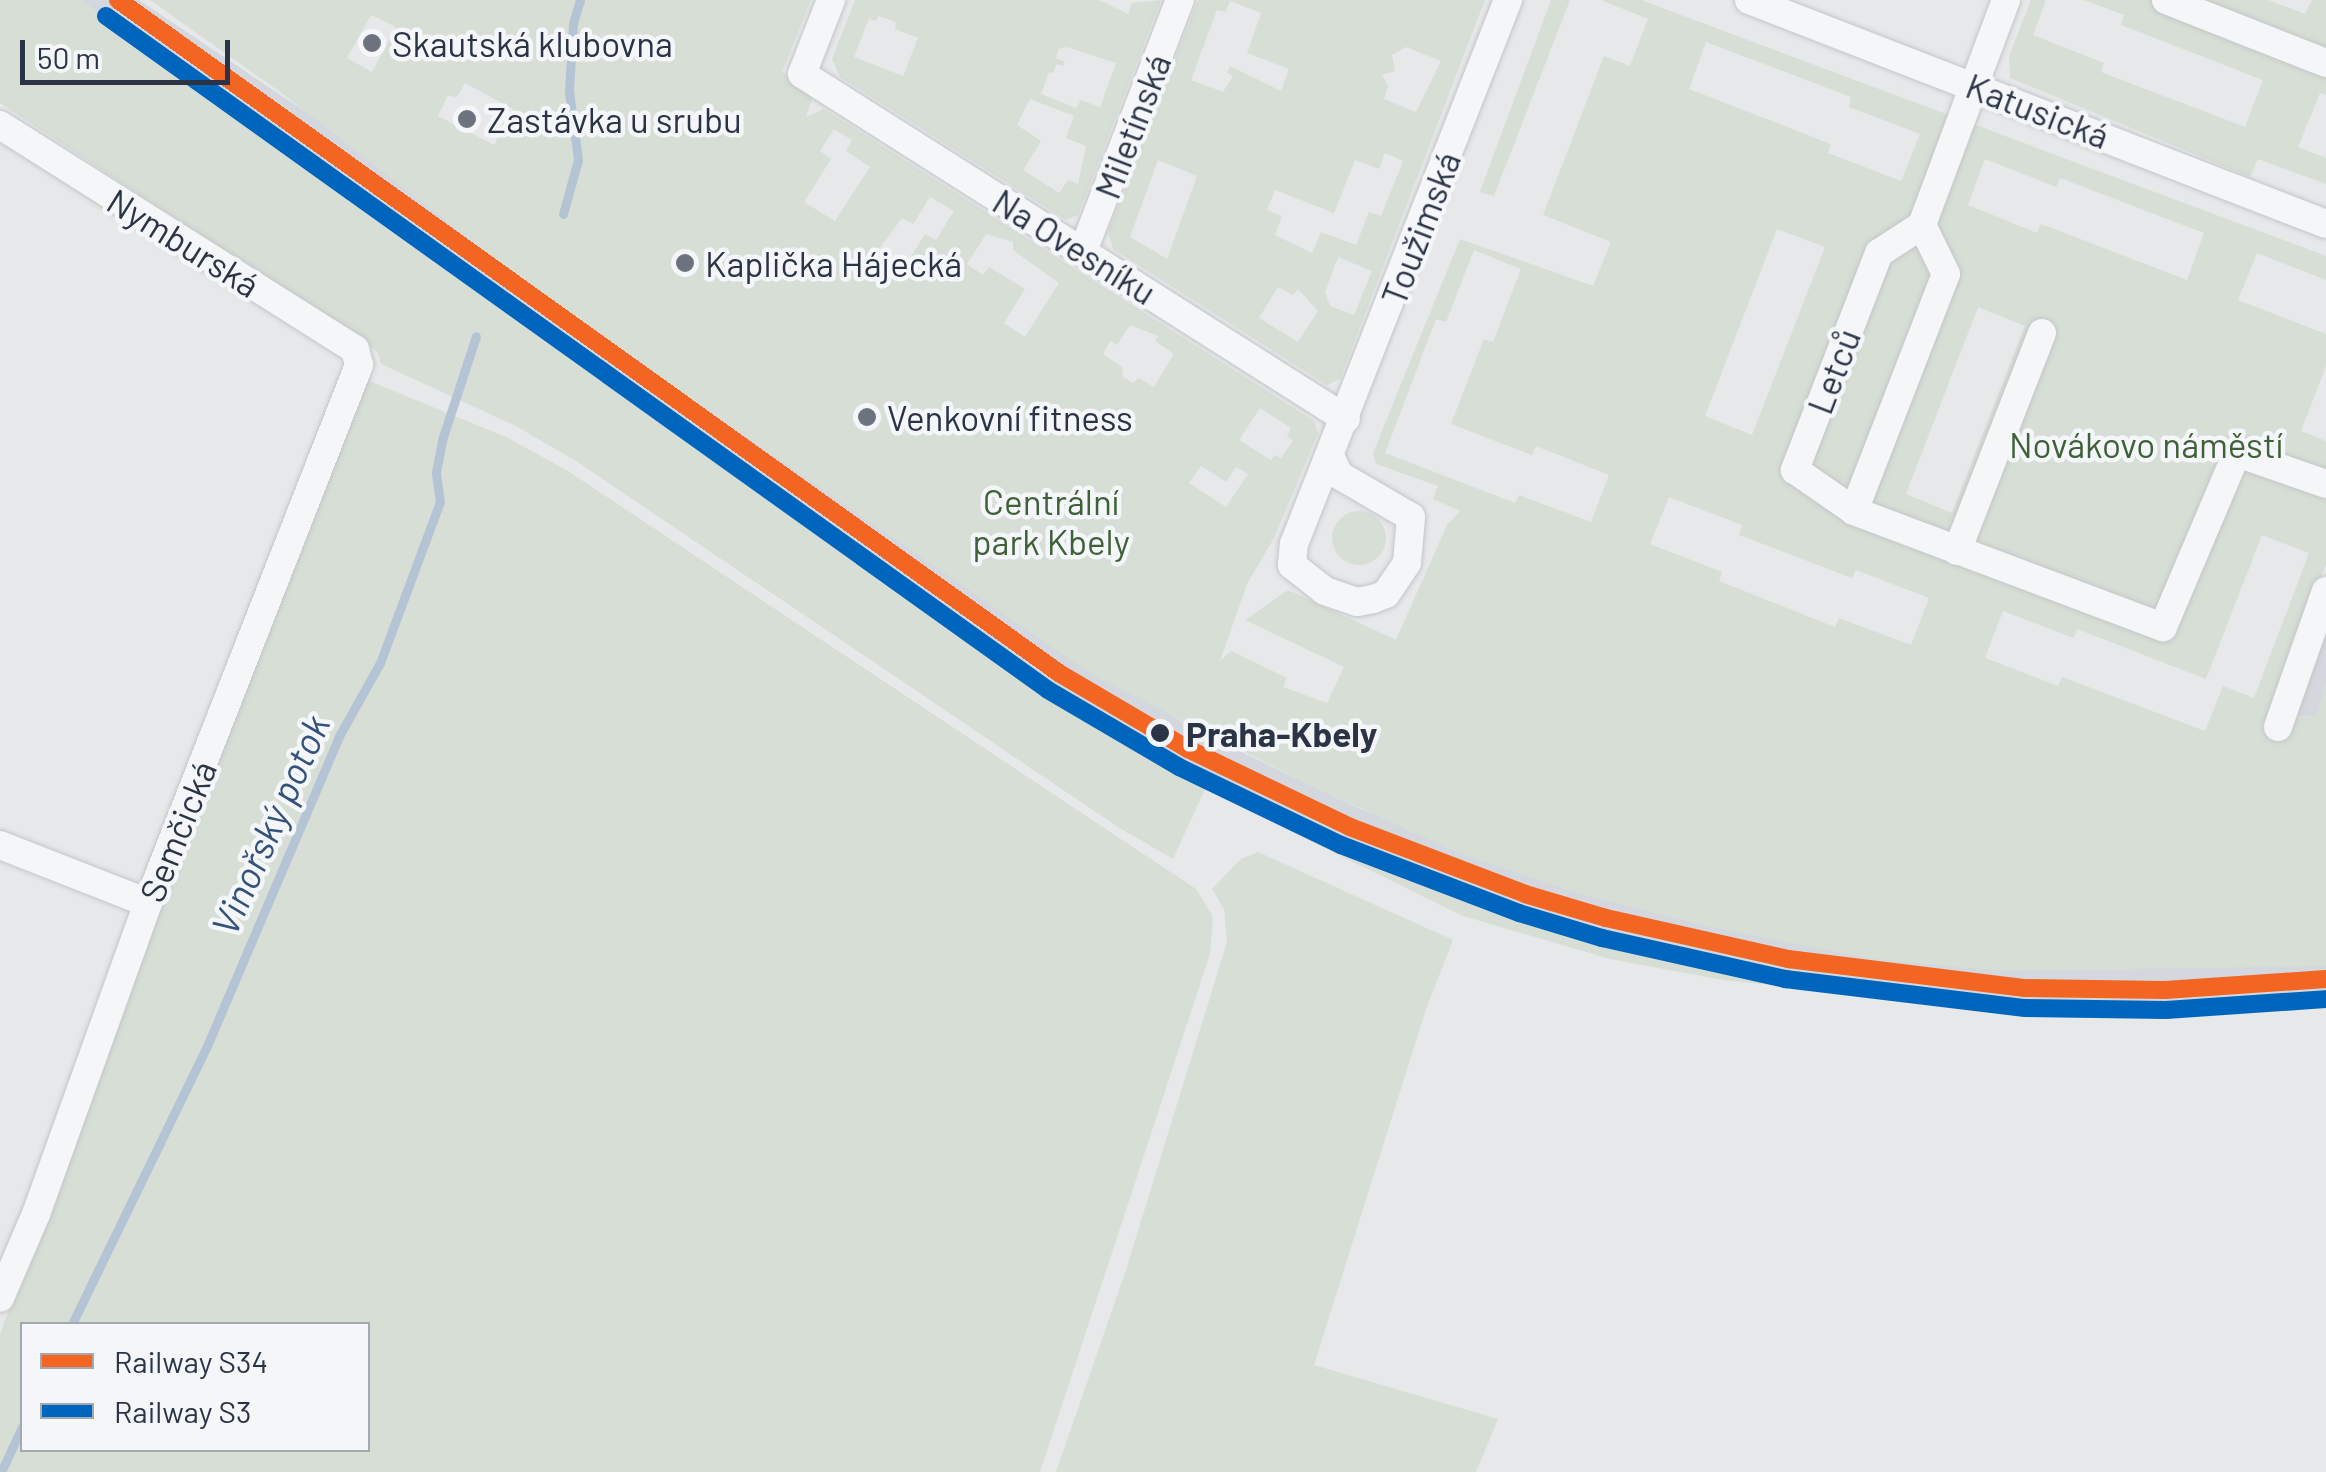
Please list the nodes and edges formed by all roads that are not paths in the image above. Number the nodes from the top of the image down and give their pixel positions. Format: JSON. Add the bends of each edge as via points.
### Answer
{"nodes":[{"id":1,"x":831,"y":0,"type":"edge"},
{"id":2,"x":1180,"y":0,"type":"edge"},
{"id":3,"x":1508,"y":0,"type":"edge"},
{"id":4,"x":1749,"y":0,"type":"edge"},
{"id":5,"x":2006,"y":0,"type":"edge"},
{"id":6,"x":2166,"y":0,"type":"edge"},
{"id":7,"x":2326,"y":63,"type":"edge"},
{"id":8,"x":1975,"y":84,"type":"junction"},
{"id":9,"x":0,"y":126,"type":"edge"},
{"id":10,"x":2326,"y":224,"type":"edge"},
{"id":11,"x":1922,"y":225,"type":"junction"},
{"id":12,"x":1083,"y":252,"type":"junction"},
{"id":13,"x":2042,"y":332,"type":"dead end"},
{"id":14,"x":360,"y":365,"type":"joint"},
{"id":15,"x":1346,"y":419,"type":"junction"},
{"id":16,"x":1330,"y":456,"type":"junction"},
{"id":17,"x":2326,"y":484,"type":"edge"},
{"id":18,"x":1854,"y":511,"type":"junction"},
{"id":19,"x":1957,"y":551,"type":"junction"},
{"id":20,"x":2326,"y":591,"type":"edge"},
{"id":21,"x":2278,"y":727,"type":"dead end"},
{"id":22,"x":0,"y":845,"type":"edge"},
{"id":23,"x":148,"y":903,"type":"junction"},
{"id":24,"x":0,"y":1296,"type":"edge"}],
"edges":[{"from":1,"to":12,"type":"street","name":"Na Ovesníku","via":[[802,74]]},
{"from":2,"to":12,"type":"street","name":"Miletínská"},
{"from":3,"to":15,"type":"street","name":"Toužimská"},
{"from":4,"to":8,"type":"street","name":"Katusická"},
{"from":5,"to":8,"type":"street"},
{"from":6,"to":7,"type":"street"},
{"from":8,"to":10,"type":"street","name":"Katusická"},
{"from":8,"to":11,"type":"street"},
{"from":9,"to":14,"type":"street","name":"Nymburská","via":[[355,349]]},
{"from":11,"to":18,"type":"street","name":"Letců","via":[[1946,274]]},
{"from":11,"to":18,"type":"street","name":"Letců","via":[[1879,253],[1795,470]]},
{"from":12,"to":15,"type":"street","name":"Na Ovesníku"},
{"from":13,"to":19,"type":"street"},
{"from":14,"to":23,"type":"street","name":"Semčická"},
{"from":15,"to":16,"type":"street","name":"Toužimská"},
{"from":16,"to":16,"type":"street","name":"Toužimská","via":[[1294,544],[1292,565],[1325,591],[1357,602],[1386,594],[1408,563],[1411,516],[1340,475]]},
{"from":17,"to":19,"type":"street","via":[[2237,453],[2163,627]]},
{"from":18,"to":19,"type":"street","name":"Letců"},
{"from":20,"to":21,"type":"street"},
{"from":22,"to":23,"type":"street"},
{"from":23,"to":24,"type":"street","name":"Semčická"}]}
